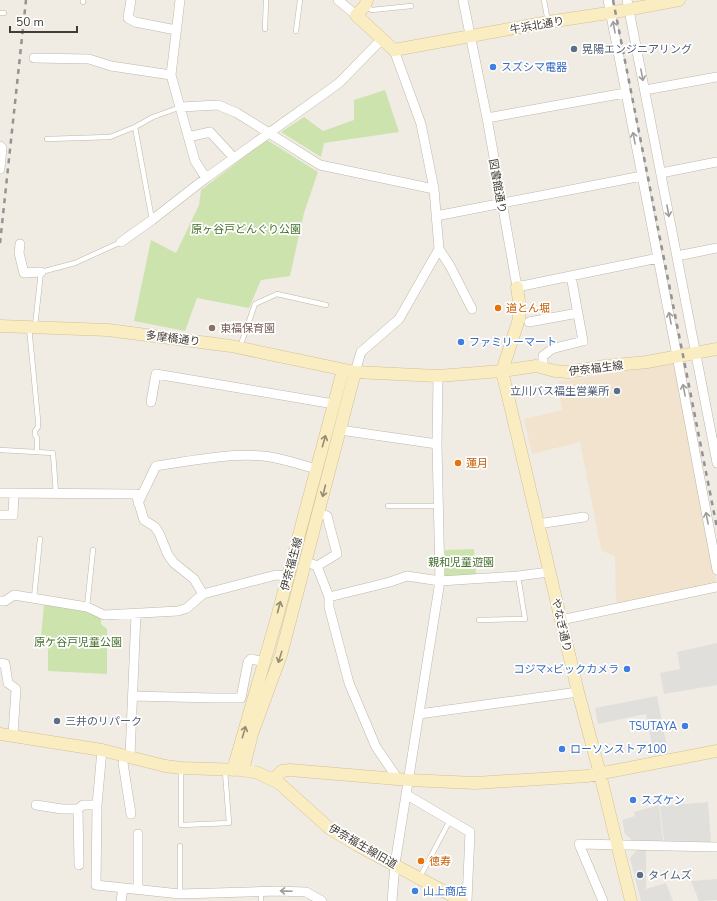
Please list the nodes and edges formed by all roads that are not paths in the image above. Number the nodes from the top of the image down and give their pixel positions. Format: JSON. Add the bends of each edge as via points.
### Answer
{"nodes":[{"id":1,"x":131,"y":0,"type":"edge"},
{"id":2,"x":180,"y":0,"type":"edge"},
{"id":3,"x":266,"y":0,"type":"edge"},
{"id":4,"x":300,"y":0,"type":"edge"},
{"id":5,"x":338,"y":0,"type":"edge"},
{"id":6,"x":462,"y":0,"type":"edge"},
{"id":7,"x":544,"y":0,"type":"edge"},
{"id":8,"x":608,"y":0,"type":"edge"},
{"id":9,"x":679,"y":0,"type":"edge"},
{"id":10,"x":366,"y":3,"type":"edge"},
{"id":11,"x":628,"y":5,"type":"edge"},
{"id":12,"x":411,"y":6,"type":"dead end"},
{"id":13,"x":611,"y":13,"type":"junction"},
{"id":14,"x":356,"y":15,"type":"junction"},
{"id":15,"x":548,"y":22,"type":"junction"},
{"id":16,"x":265,"y":29,"type":"dead end"},
{"id":17,"x":176,"y":30,"type":"junction"},
{"id":18,"x":296,"y":31,"type":"dead end"},
{"id":19,"x":470,"y":37,"type":"junction"},
{"id":20,"x":382,"y":40,"type":"junction"},
{"id":21,"x":394,"y":50,"type":"junction"},
{"id":22,"x":34,"y":58,"type":"dead end"},
{"id":23,"x":171,"y":75,"type":"junction"},
{"id":24,"x":717,"y":77,"type":"edge"},
{"id":25,"x":644,"y":90,"type":"junction"},
{"id":26,"x":625,"y":93,"type":"junction"},
{"id":27,"x":181,"y":107,"type":"junction"},
{"id":28,"x":487,"y":118,"type":"junction"},
{"id":29,"x":135,"y":127,"type":"junction"},
{"id":30,"x":270,"y":133,"type":"junction"},
{"id":31,"x":188,"y":137,"type":"junction"},
{"id":32,"x":47,"y":139,"type":"dead end"},
{"id":33,"x":0,"y":146,"type":"edge"},
{"id":34,"x":234,"y":158,"type":"junction"},
{"id":35,"x":717,"y":162,"type":"edge"},
{"id":36,"x":0,"y":169,"type":"edge"},
{"id":37,"x":661,"y":173,"type":"junction"},
{"id":38,"x":642,"y":176,"type":"junction"},
{"id":39,"x":206,"y":178,"type":"junction"},
{"id":40,"x":434,"y":189,"type":"junction"},
{"id":41,"x":501,"y":203,"type":"junction"},
{"id":42,"x":436,"y":216,"type":"junction"},
{"id":43,"x":152,"y":220,"type":"junction"},
{"id":44,"x":121,"y":242,"type":"joint"},
{"id":45,"x":20,"y":244,"type":"dead end"},
{"id":46,"x":717,"y":248,"type":"edge"},
{"id":47,"x":439,"y":250,"type":"junction"},
{"id":48,"x":677,"y":256,"type":"junction"},
{"id":49,"x":658,"y":258,"type":"junction"},
{"id":50,"x":41,"y":272,"type":"junction"},
{"id":51,"x":571,"y":276,"type":"junction"},
{"id":52,"x":517,"y":287,"type":"junction"},
{"id":53,"x":326,"y":305,"type":"dead end"},
{"id":54,"x":472,"y":309,"type":"dead end"},
{"id":55,"x":578,"y":314,"type":"junction"},
{"id":56,"x":529,"y":322,"type":"dead end"},
{"id":57,"x":0,"y":326,"type":"edge"},
{"id":58,"x":32,"y":328,"type":"junction"},
{"id":59,"x":240,"y":348,"type":"junction"},
{"id":60,"x":717,"y":350,"type":"edge"},
{"id":61,"x":696,"y":353,"type":"junction"},
{"id":62,"x":677,"y":356,"type":"junction"},
{"id":63,"x":543,"y":368,"type":"junction"},
{"id":64,"x":349,"y":371,"type":"junction"},
{"id":65,"x":502,"y":371,"type":"junction"},
{"id":66,"x":438,"y":376,"type":"junction"},
{"id":67,"x":151,"y":402,"type":"dead end"},
{"id":68,"x":334,"y":404,"type":"junction"},
{"id":69,"x":712,"y":415,"type":"edge"},
{"id":70,"x":340,"y":430,"type":"junction"},
{"id":71,"x":437,"y":444,"type":"junction"},
{"id":72,"x":1,"y":450,"type":"dead end"},
{"id":73,"x":37,"y":452,"type":"junction"},
{"id":74,"x":717,"y":463,"type":"edge"},
{"id":75,"x":316,"y":469,"type":"junction"},
{"id":76,"x":0,"y":493,"type":"edge"},
{"id":77,"x":14,"y":493,"type":"junction"},
{"id":78,"x":56,"y":494,"type":"junction"},
{"id":79,"x":138,"y":503,"type":"junction"},
{"id":80,"x":388,"y":506,"type":"dead end"},
{"id":81,"x":438,"y":506,"type":"junction"},
{"id":82,"x":318,"y":513,"type":"junction"},
{"id":83,"x":0,"y":515,"type":"edge"},
{"id":84,"x":577,"y":515,"type":"dead end"},
{"id":85,"x":538,"y":524,"type":"junction"},
{"id":86,"x":40,"y":539,"type":"dead end"},
{"id":87,"x":93,"y":550,"type":"dead end"},
{"id":88,"x":305,"y":562,"type":"junction"},
{"id":89,"x":317,"y":566,"type":"junction"},
{"id":90,"x":717,"y":570,"type":"edge"},
{"id":91,"x":550,"y":572,"type":"junction"},
{"id":92,"x":288,"y":576,"type":"junction"},
{"id":93,"x":518,"y":576,"type":"junction"},
{"id":94,"x":440,"y":581,"type":"junction"},
{"id":95,"x":717,"y":587,"type":"edge"},
{"id":96,"x":203,"y":594,"type":"junction"},
{"id":97,"x":329,"y":597,"type":"junction"},
{"id":98,"x":34,"y":598,"type":"junction"},
{"id":99,"x":0,"y":601,"type":"edge"},
{"id":100,"x":86,"y":607,"type":"junction"},
{"id":101,"x":136,"y":614,"type":"junction"},
{"id":102,"x":479,"y":620,"type":"dead end"},
{"id":103,"x":561,"y":620,"type":"junction"},
{"id":104,"x":264,"y":662,"type":"junction"},
{"id":105,"x":0,"y":663,"type":"edge"},
{"id":106,"x":578,"y":692,"type":"junction"},
{"id":107,"x":133,"y":696,"type":"junction"},
{"id":108,"x":419,"y":714,"type":"junction"},
{"id":109,"x":0,"y":734,"type":"edge"},
{"id":110,"x":13,"y":736,"type":"junction"},
{"id":111,"x":102,"y":750,"type":"junction"},
{"id":112,"x":717,"y":752,"type":"edge"},
{"id":113,"x":127,"y":755,"type":"junction"},
{"id":114,"x":181,"y":768,"type":"junction"},
{"id":115,"x":238,"y":770,"type":"junction"},
{"id":116,"x":600,"y":774,"type":"junction"},
{"id":117,"x":273,"y":779,"type":"junction"},
{"id":118,"x":403,"y":779,"type":"junction"},
{"id":119,"x":407,"y":795,"type":"junction"},
{"id":120,"x":36,"y":805,"type":"dead end"},
{"id":121,"x":97,"y":805,"type":"junction"},
{"id":122,"x":78,"y":809,"type":"junction"},
{"id":123,"x":131,"y":814,"type":"dead end"},
{"id":124,"x":450,"y":820,"type":"junction"},
{"id":125,"x":138,"y":834,"type":"dead end"},
{"id":126,"x":616,"y":844,"type":"junction"},
{"id":127,"x":180,"y":846,"type":"dead end"},
{"id":128,"x":716,"y":848,"type":"edge"},
{"id":129,"x":395,"y":864,"type":"junction"},
{"id":130,"x":80,"y":865,"type":"dead end"},
{"id":131,"x":420,"y":878,"type":"junction"},
{"id":132,"x":123,"y":888,"type":"junction"},
{"id":133,"x":138,"y":889,"type":"junction"},
{"id":134,"x":261,"y":891,"type":"junction"},
{"id":135,"x":180,"y":897,"type":"edge"},
{"id":136,"x":121,"y":901,"type":"edge"},
{"id":137,"x":261,"y":901,"type":"edge"},
{"id":138,"x":322,"y":901,"type":"edge"},
{"id":139,"x":392,"y":901,"type":"edge"},
{"id":140,"x":462,"y":901,"type":"edge"},
{"id":141,"x":467,"y":901,"type":"edge"},
{"id":142,"x":603,"y":901,"type":"edge"},
{"id":143,"x":631,"y":901,"type":"edge"}],
"edges":[{"from":1,"to":17,"type":"street","via":[[128,18],[135,22]]},
{"from":2,"to":17,"type":"street"},
{"from":3,"to":16,"type":"lane"},
{"from":4,"to":18,"type":"lane"},
{"from":5,"to":14,"type":"street"},
{"from":6,"to":19,"type":"street","name":"図書館通り"},
{"from":7,"to":15,"type":"lane"},
{"from":8,"to":13,"type":"street"},
{"from":9,"to":11,"type":"street","name":"牛浜北通り"},
{"from":10,"to":12,"type":"lane","via":[[372,10]]},
{"from":10,"to":14,"type":"street"},
{"from":11,"to":13,"type":"street","name":"牛浜北通り"},
{"from":11,"to":25,"type":"street","one_way":true},
{"from":13,"to":15,"type":"street","name":"牛浜北通り"},
{"from":26,"to":13,"type":"street","one_way":true},
{"from":14,"to":20,"type":"street"},
{"from":15,"to":19,"type":"street","name":"牛浜北通り"},
{"from":17,"to":23,"type":"street"},
{"from":19,"to":21,"type":"street","name":"牛浜北通り"},
{"from":19,"to":28,"type":"street","name":"図書館通り"},
{"from":20,"to":21,"type":"street"},
{"from":20,"to":30,"type":"street","via":[[339,83]]},
{"from":21,"to":40,"type":"street","via":[[420,124]]},
{"from":22,"to":23,"type":"street","via":[[89,60]]},
{"from":23,"to":27,"type":"street"},
{"from":24,"to":25,"type":"street"},
{"from":25,"to":37,"type":"street"},
{"from":26,"to":28,"type":"street"},
{"from":38,"to":26,"type":"street","one_way":true},
{"from":27,"to":29,"type":"lane"},
{"from":27,"to":30,"type":"street","via":[[218,105]]},
{"from":27,"to":31,"type":"street"},
{"from":28,"to":41,"type":"street","name":"図書館通り"},
{"from":29,"to":32,"type":"lane","via":[[110,137]]},
{"from":29,"to":43,"type":"lane"},
{"from":30,"to":34,"type":"street"},
{"from":30,"to":40,"type":"street","via":[[320,165]]},
{"from":31,"to":34,"type":"street","via":[[210,132]]},
{"from":31,"to":39,"type":"street","via":[[195,161]]},
{"from":33,"to":36,"type":"street"},
{"from":34,"to":39,"type":"street"},
{"from":35,"to":37,"type":"street"},
{"from":37,"to":48,"type":"street","one_way":true},
{"from":38,"to":41,"type":"street"},
{"from":38,"to":49,"type":"street"},
{"from":39,"to":43,"type":"street"},
{"from":40,"to":42,"type":"street"},
{"from":41,"to":42,"type":"street"},
{"from":41,"to":52,"type":"street","name":"図書館通り"},
{"from":42,"to":47,"type":"street"},
{"from":43,"to":44,"type":"street"},
{"from":44,"to":50,"type":"lane","via":[[75,263]]},
{"from":45,"to":50,"type":"street","via":[[19,253],[24,273]]},
{"from":46,"to":48,"type":"street"},
{"from":47,"to":54,"type":"street"},
{"from":47,"to":64,"type":"street","via":[[399,319],[361,352]]},
{"from":48,"to":61,"type":"street"},
{"from":49,"to":51,"type":"street"},
{"from":62,"to":49,"type":"street","one_way":true},
{"from":50,"to":58,"type":"lane"},
{"from":51,"to":52,"type":"street"},
{"from":51,"to":55,"type":"street"},
{"from":52,"to":65,"type":"street","name":"図書館通り","via":[[519,320]]},
{"from":53,"to":59,"type":"lane","via":[[277,294],[255,304]]},
{"from":55,"to":56,"type":"street"},
{"from":55,"to":63,"type":"street","via":[[583,341],[552,349],[543,356]]},
{"from":57,"to":58,"type":"street","name":"多摩橋通り"},
{"from":58,"to":59,"type":"street","name":"多摩橋通り","via":[[108,330]]},
{"from":58,"to":73,"type":"lane","via":[[38,420],[38,428],[35,431]]},
{"from":59,"to":64,"type":"street","name":"多摩橋通り"},
{"from":60,"to":61,"type":"street","name":"伊奈福生線"},
{"from":61,"to":62,"type":"street","name":"伊奈福生線"},
{"from":61,"to":69,"type":"street"},
{"from":62,"to":63,"type":"street","name":"伊奈福生線","via":[[568,372]]},
{"from":90,"to":62,"type":"street","one_way":true},
{"from":63,"to":65,"type":"street","name":"伊奈福生線","via":[[536,366]]},
{"from":64,"to":66,"type":"street","name":"伊奈福生線"},
{"from":64,"to":68,"type":"street","name":"伊奈福生線"},
{"from":64,"to":70,"type":"street","name":"伊奈福生線"},
{"from":65,"to":66,"type":"street","name":"伊奈福生線"},
{"from":65,"to":85,"type":"street","name":"やなぎ通り"},
{"from":66,"to":71,"type":"street"},
{"from":67,"to":68,"type":"street","via":[[156,374]]},
{"from":75,"to":68,"type":"street","name":"伊奈福生線","one_way":true},
{"from":69,"to":74,"type":"street"},
{"from":70,"to":71,"type":"street"},
{"from":70,"to":82,"type":"street","name":"伊奈福生線","one_way":true},
{"from":71,"to":81,"type":"street"},
{"from":72,"to":73,"type":"lane"},
{"from":73,"to":78,"type":"lane","via":[[54,453]]},
{"from":75,"to":79,"type":"street","via":[[262,456],[225,456],[156,466]]},
{"from":75,"to":92,"type":"street","name":"伊奈福生線"},
{"from":76,"to":77,"type":"street"},
{"from":77,"to":78,"type":"street"},
{"from":77,"to":83,"type":"street","via":[[13,515]]},
{"from":78,"to":79,"type":"street","via":[[136,494]]},
{"from":79,"to":96,"type":"street","via":[[144,520],[155,527],[168,555],[194,579]]},
{"from":80,"to":81,"type":"lane"},
{"from":81,"to":94,"type":"street"},
{"from":82,"to":88,"type":"street","name":"伊奈福生線"},
{"from":82,"to":89,"type":"street","via":[[327,516],[337,554]]},
{"from":84,"to":85,"type":"street"},
{"from":85,"to":91,"type":"street","name":"やなぎ通り"},
{"from":86,"to":98,"type":"lane"},
{"from":87,"to":100,"type":"lane"},
{"from":88,"to":89,"type":"street"},
{"from":88,"to":115,"type":"street","name":"伊奈福生線","one_way":true,"via":[[281,655]]},
{"from":89,"to":97,"type":"street"},
{"from":91,"to":93,"type":"street"},
{"from":91,"to":103,"type":"street","name":"やなぎ通り"},
{"from":92,"to":96,"type":"street","via":[[276,575]]},
{"from":104,"to":92,"type":"street","name":"伊奈福生線","one_way":true},
{"from":93,"to":94,"type":"street"},
{"from":93,"to":102,"type":"lane","via":[[525,620]]},
{"from":94,"to":97,"type":"street","via":[[407,576]]},
{"from":94,"to":108,"type":"street"},
{"from":95,"to":103,"type":"street"},
{"from":96,"to":101,"type":"street","via":[[188,608],[178,611]]},
{"from":97,"to":118,"type":"street","via":[[329,607],[349,683],[376,747]]},
{"from":98,"to":99,"type":"street","via":[[14,595]]},
{"from":98,"to":100,"type":"street"},
{"from":100,"to":101,"type":"street","via":[[104,614]]},
{"from":101,"to":107,"type":"street"},
{"from":103,"to":106,"type":"street","name":"やなぎ通り"},
{"from":104,"to":107,"type":"street","via":[[252,659],[248,662],[241,698]]},
{"from":115,"to":104,"type":"street","name":"伊奈福生線","one_way":true},
{"from":105,"to":110,"type":"street","via":[[5,664],[8,683],[16,689]]},
{"from":106,"to":108,"type":"street"},
{"from":106,"to":116,"type":"street","name":"やなぎ通り"},
{"from":107,"to":113,"type":"street"},
{"from":108,"to":118,"type":"street"},
{"from":109,"to":110,"type":"street"},
{"from":110,"to":111,"type":"street"},
{"from":111,"to":113,"type":"street"},
{"from":111,"to":121,"type":"street"},
{"from":112,"to":116,"type":"street"},
{"from":113,"to":114,"type":"street"},
{"from":113,"to":123,"type":"street","via":[[123,763]]},
{"from":114,"to":115,"type":"street"},
{"from":114,"to":115,"type":"lane","via":[[181,824],[229,823]]},
{"from":115,"to":117,"type":"street","name":"伊奈福生線旧道"},
{"from":116,"to":118,"type":"street","via":[[476,783]]},
{"from":116,"to":126,"type":"street","name":"やなぎ通り"},
{"from":117,"to":118,"type":"street","via":[[282,771],[290,770]]},
{"from":117,"to":129,"type":"street","name":"伊奈福生線旧道","via":[[329,828]]},
{"from":118,"to":119,"type":"street"},
{"from":119,"to":124,"type":"street"},
{"from":119,"to":129,"type":"street"},
{"from":120,"to":122,"type":"street","via":[[62,810]]},
{"from":121,"to":122,"type":"street","via":[[83,805]]},
{"from":121,"to":132,"type":"street","via":[[96,885]]},
{"from":122,"to":130,"type":"street"},
{"from":124,"to":131,"type":"lane"},
{"from":124,"to":141,"type":"street","via":[[470,832]]},
{"from":125,"to":133,"type":"street"},
{"from":126,"to":128,"type":"street"},
{"from":126,"to":142,"type":"street","via":[[579,844]]},
{"from":126,"to":143,"type":"street","name":"やなぎ通り"},
{"from":127,"to":135,"type":"lane"},
{"from":129,"to":131,"type":"street","name":"伊奈福生線旧道"},
{"from":129,"to":139,"type":"street"},
{"from":131,"to":140,"type":"street","name":"伊奈福生線旧道"},
{"from":132,"to":133,"type":"street"},
{"from":132,"to":136,"type":"street"},
{"from":133,"to":135,"type":"street"},
{"from":134,"to":135,"type":"street"},
{"from":134,"to":137,"type":"lane"},
{"from":138,"to":134,"type":"street","one_way":true,"via":[[306,892]]}]}
